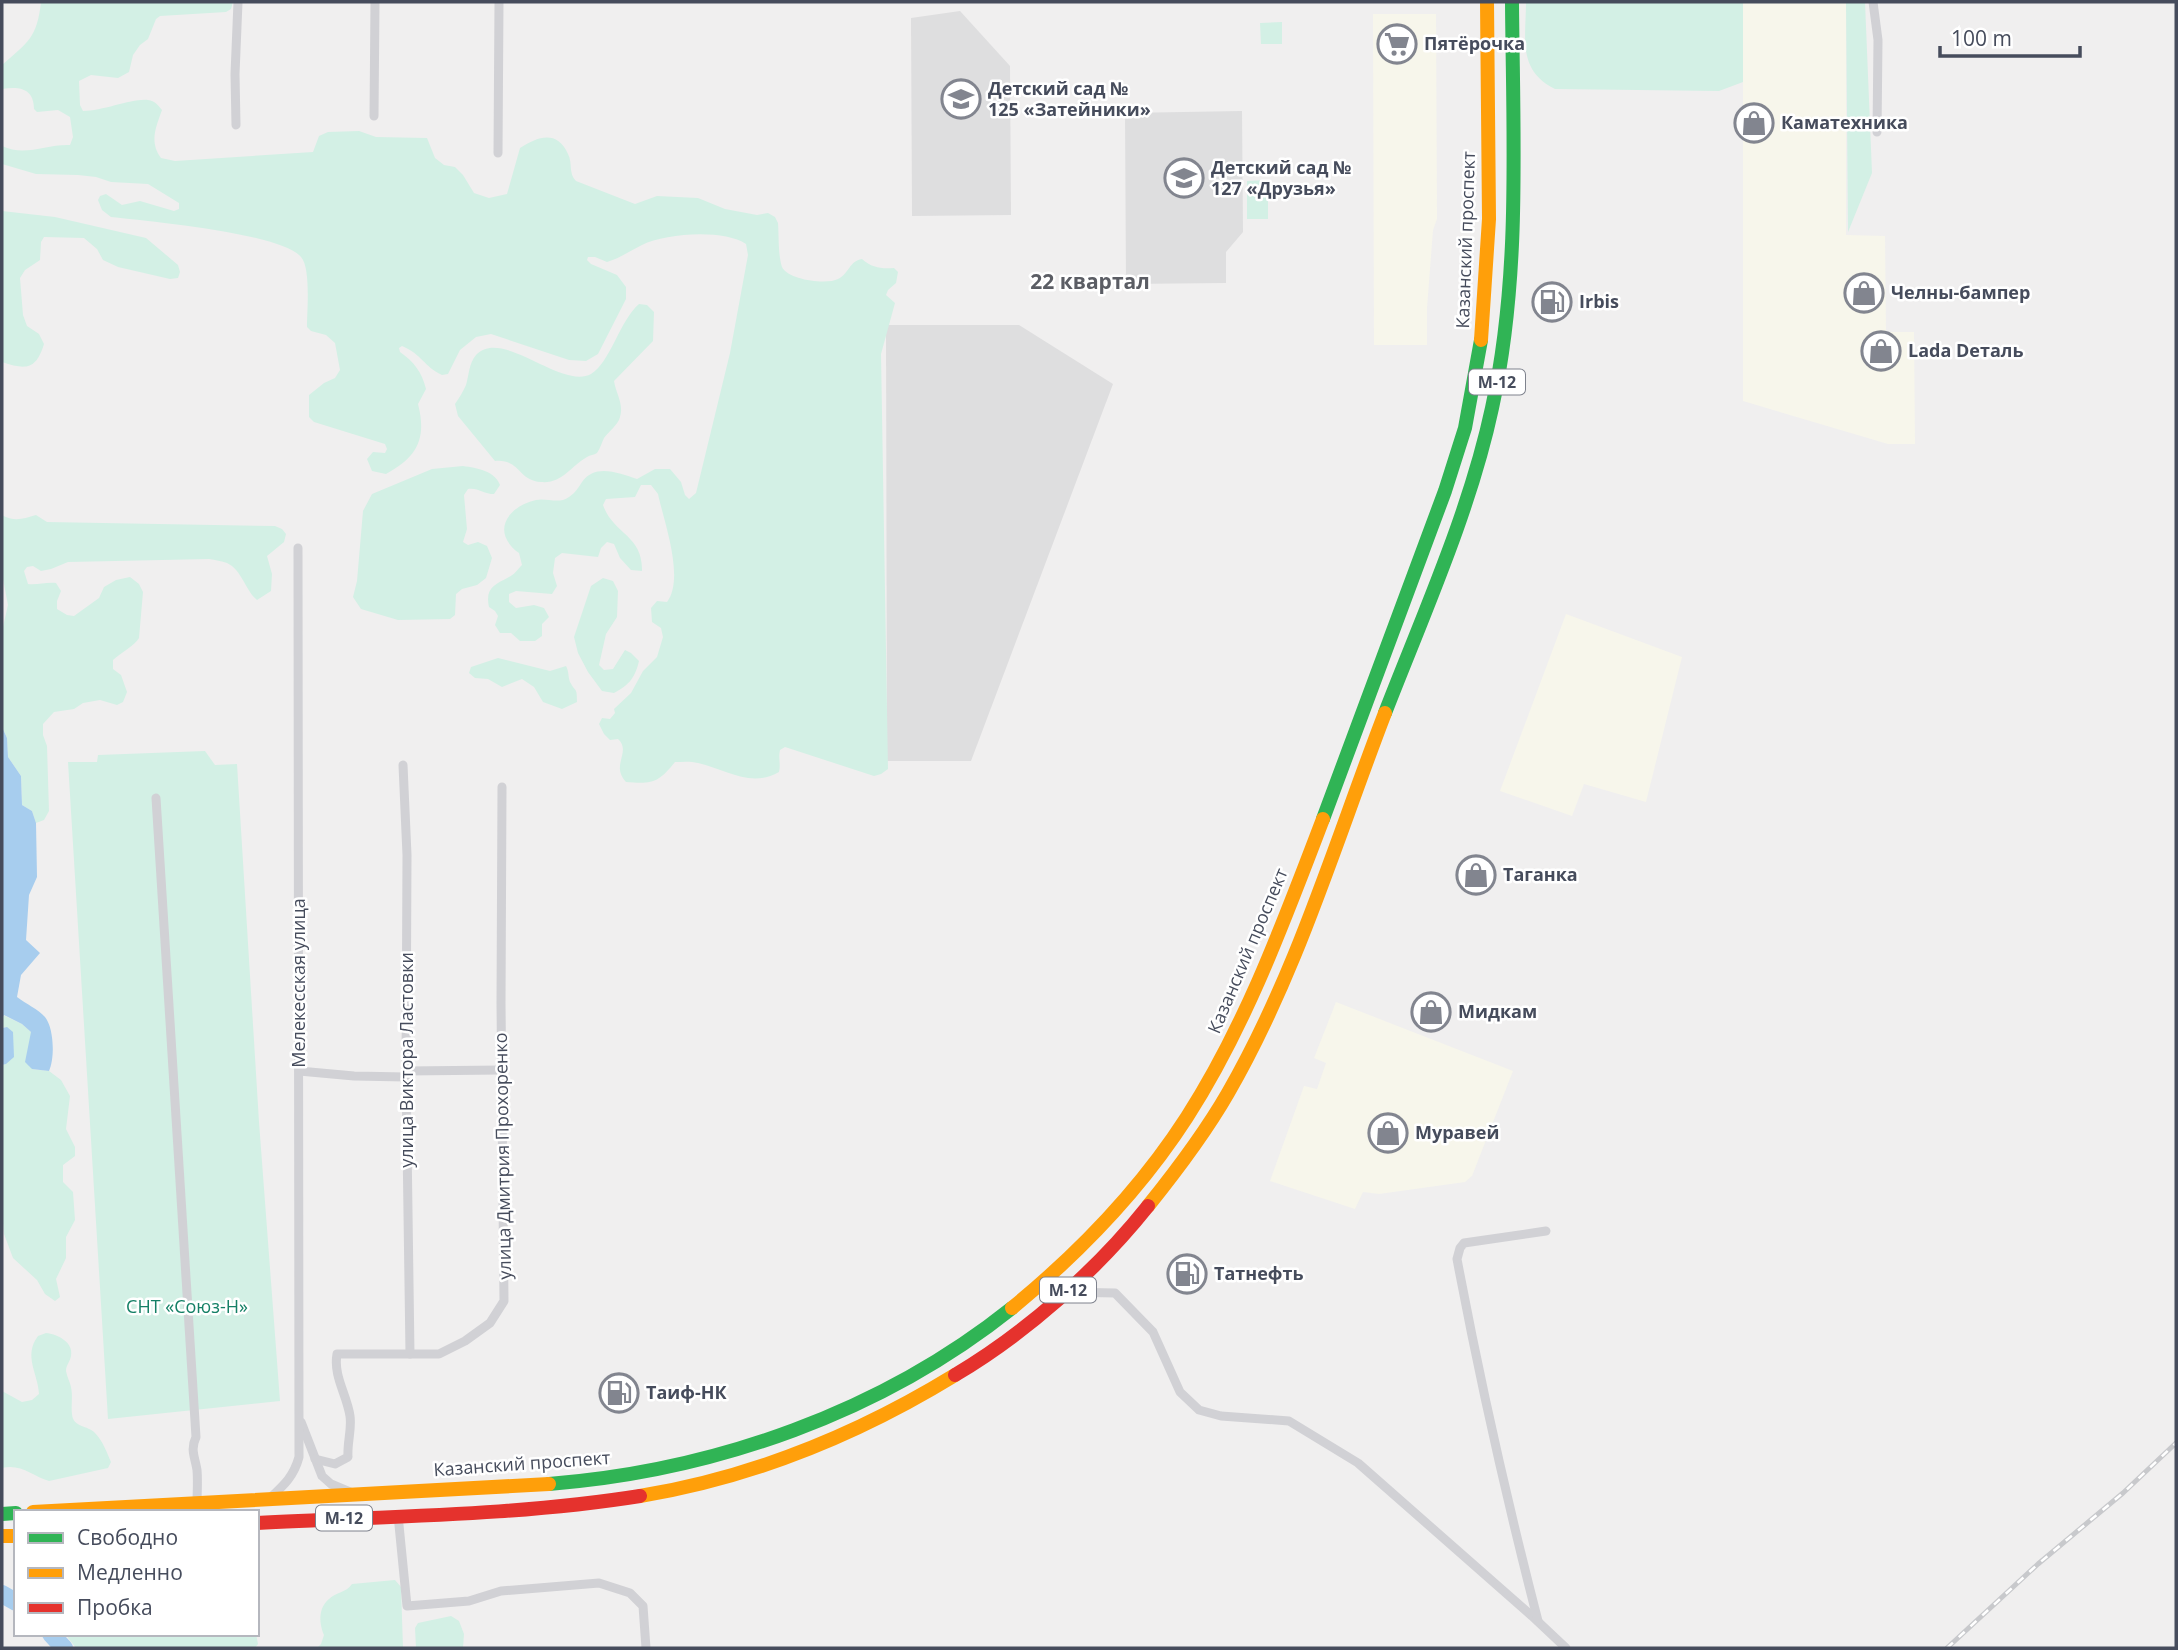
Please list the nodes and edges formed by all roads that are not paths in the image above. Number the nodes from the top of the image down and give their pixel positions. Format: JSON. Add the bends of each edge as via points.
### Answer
{"nodes":[{"id":1,"x":238,"y":2,"type":"edge"},
{"id":2,"x":375,"y":2,"type":"edge"},
{"id":3,"x":499,"y":2,"type":"edge"},
{"id":4,"x":1487,"y":2,"type":"edge"},
{"id":5,"x":1512,"y":2,"type":"edge"},
{"id":6,"x":1873,"y":2,"type":"edge"},
{"id":7,"x":374,"y":116,"type":"dead end"},
{"id":8,"x":236,"y":125,"type":"dead end"},
{"id":9,"x":1877,"y":132,"type":"dead end"},
{"id":10,"x":498,"y":153,"type":"dead end"},
{"id":11,"x":298,"y":548,"type":"dead end"},
{"id":12,"x":1355,"y":733,"type":"junction"},
{"id":13,"x":1374,"y":743,"type":"junction"},
{"id":14,"x":403,"y":765,"type":"dead end"},
{"id":15,"x":502,"y":787,"type":"dead end"},
{"id":16,"x":156,"y":798,"type":"dead end"},
{"id":17,"x":502,"y":1070,"type":"junction"},
{"id":18,"x":299,"y":1071,"type":"junction"},
{"id":19,"x":406,"y":1074,"type":"junction"},
{"id":20,"x":1546,"y":1231,"type":"dead end"},
{"id":21,"x":1065,"y":1293,"type":"junction"},
{"id":22,"x":410,"y":1354,"type":"junction"},
{"id":23,"x":299,"y":1417,"type":"junction"},
{"id":24,"x":315,"y":1459,"type":"junction"},
{"id":25,"x":357,"y":1494,"type":"junction"},
{"id":26,"x":269,"y":1499,"type":"junction"},
{"id":27,"x":197,"y":1504,"type":"junction"},
{"id":28,"x":74,"y":1510,"type":"edge"},
{"id":29,"x":398,"y":1515,"type":"junction"},
{"id":30,"x":259,"y":1523,"type":"edge"},
{"id":31,"x":1539,"y":1622,"type":"junction"},
{"id":32,"x":646,"y":1648,"type":"edge"},
{"id":33,"x":1566,"y":1648,"type":"edge"}],
"edges":[{"from":1,"to":8,"type":"street"},
{"from":2,"to":7,"type":"street"},
{"from":3,"to":10,"type":"street"},
{"from":4,"to":12,"type":"main road","name":"Казанский проспект","number":"М-12","via":[[1489,232],[1475,381],[1445,491]]},
{"from":5,"to":13,"type":"main road","number":"М-12","via":[[1510,249],[1496,388],[1467,494]]},
{"from":6,"to":9,"type":"street","via":[[1878,40]]},
{"from":11,"to":18,"type":"street","name":"Мелекесская улица"},
{"from":12,"to":13,"type":"main road","via":[[1365,727],[1372,729]]},
{"from":12,"to":25,"type":"main road","name":"Казанский проспект","number":"М-12","via":[[1266,966],[1219,1064],[1160,1157],[1125,1201],[1008,1312],[884,1392],[832,1417],[733,1452],[562,1484]]},
{"from":13,"to":21,"type":"main road","number":"М-12","via":[[1306,926],[1261,1033],[1237,1076],[1179,1168],[1144,1212]]},
{"from":14,"to":19,"type":"street","name":"улица Виктора Ластовки"},
{"from":15,"to":17,"type":"street","name":"улица Дмитрия Прохоренко"},
{"from":16,"to":27,"type":"street"},
{"from":17,"to":19,"type":"street"},
{"from":17,"to":22,"type":"street","name":"улица Дмитрия Прохоренко","via":[[504,1301],[490,1323],[466,1341],[439,1354]]},
{"from":18,"to":19,"type":"street"},
{"from":18,"to":23,"type":"street","name":"Мелекесская улица"},
{"from":19,"to":22,"type":"street","name":"улица Виктора Ластовки"},
{"from":20,"to":31,"type":"street","via":[[1464,1243],[1457,1259],[1510,1514]]},
{"from":21,"to":29,"type":"main road","number":"М-12","via":[[1019,1332],[933,1389],[849,1433],[786,1458],[625,1498]]},
{"from":21,"to":31,"type":"street","via":[[1115,1293],[1153,1332],[1180,1392],[1199,1410],[1289,1421],[1358,1463]]},
{"from":22,"to":24,"type":"street","name":"улица Дмитрия Прохоренко","via":[[337,1354],[335,1366],[351,1418],[348,1457],[335,1464]]},
{"from":23,"to":24,"type":"street"},
{"from":23,"to":26,"type":"street","name":"Мелекесская улица","via":[[296,1471]]},
{"from":24,"to":25,"type":"street","via":[[331,1484]]},
{"from":25,"to":26,"type":"main road","name":"Казанский проспект","number":"М-12"},
{"from":26,"to":27,"type":"main road","name":"Казанский проспект","number":"М-12"},
{"from":27,"to":28,"type":"main road","name":"Казанский проспект","number":"М-12"},
{"from":29,"to":30,"type":"main road","number":"М-12"},
{"from":29,"to":32,"type":"street","via":[[407,1606],[469,1601],[501,1591],[599,1583],[629,1593],[643,1606]]},
{"from":31,"to":33,"type":"street"}]}
